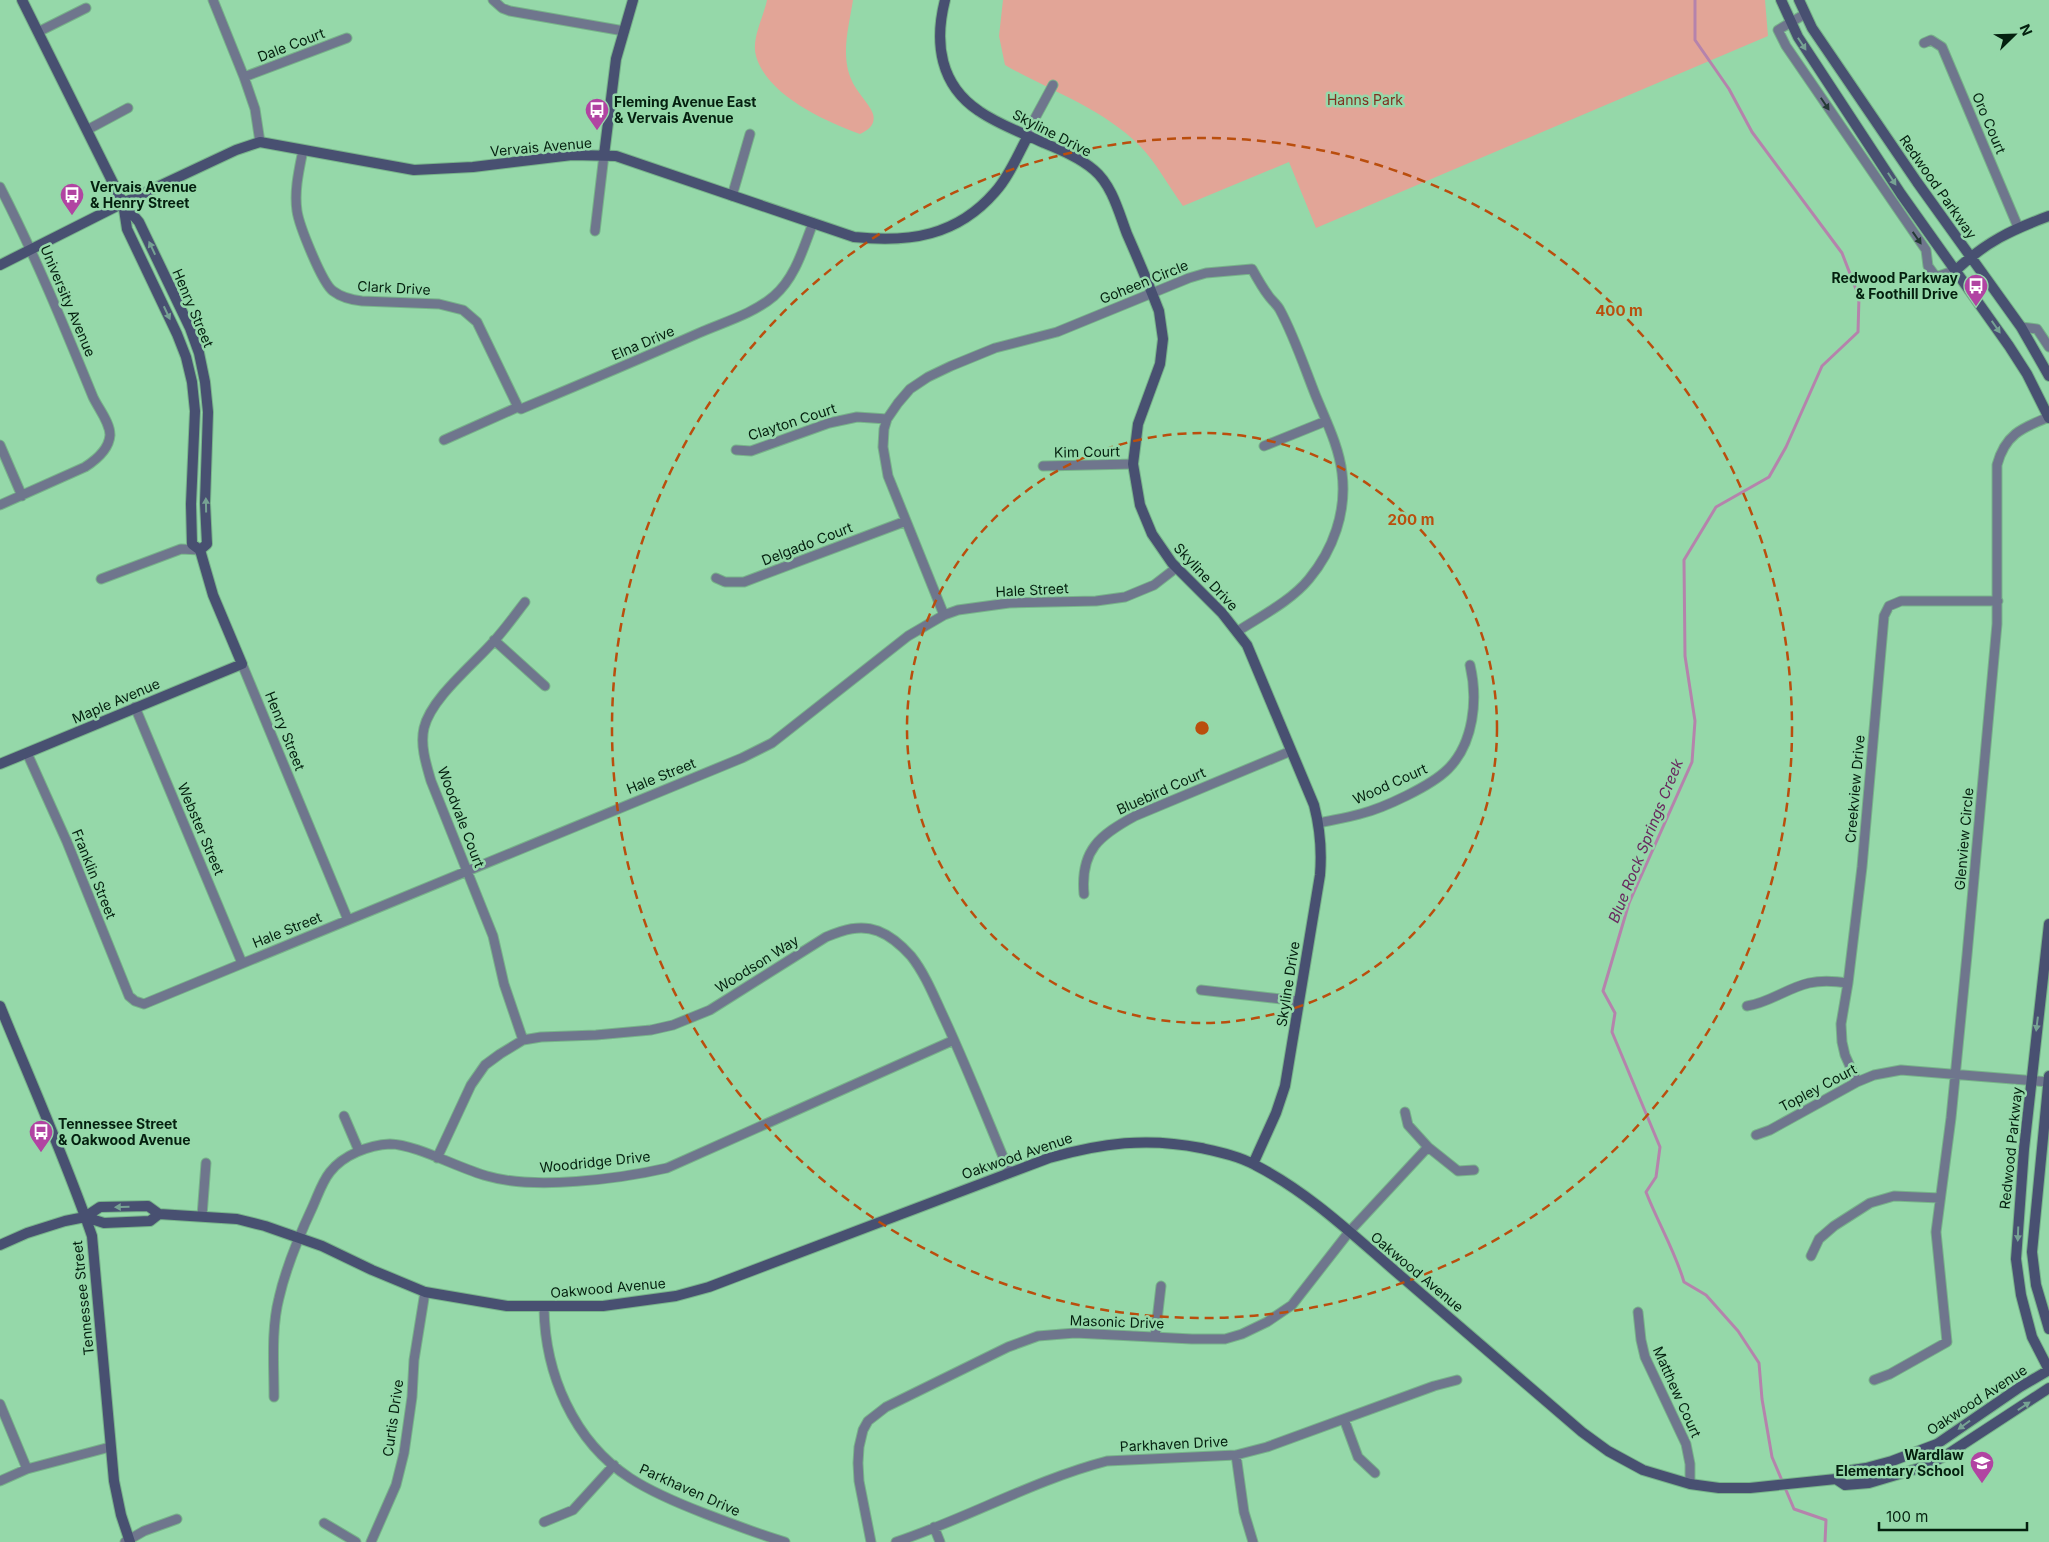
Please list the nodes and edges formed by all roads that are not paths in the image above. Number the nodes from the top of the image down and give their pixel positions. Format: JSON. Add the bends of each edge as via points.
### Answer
{"nodes":[{"id":1,"x":22,"y":0,"type":"edge"},
{"id":2,"x":213,"y":0,"type":"edge"},
{"id":3,"x":493,"y":0,"type":"edge"},
{"id":4,"x":633,"y":0,"type":"edge"},
{"id":5,"x":945,"y":0,"type":"edge"},
{"id":6,"x":1781,"y":0,"type":"edge"},
{"id":7,"x":1799,"y":0,"type":"edge"},
{"id":8,"x":86,"y":8,"type":"dead end"},
{"id":9,"x":1805,"y":14,"type":"junction"},
{"id":10,"x":1791,"y":22,"type":"junction"},
{"id":11,"x":624,"y":31,"type":"junction"},
{"id":12,"x":38,"y":32,"type":"junction"},
{"id":13,"x":347,"y":38,"type":"dead end"},
{"id":14,"x":1924,"y":43,"type":"dead end"},
{"id":15,"x":244,"y":77,"type":"junction"},
{"id":16,"x":1053,"y":85,"type":"dead end"},
{"id":17,"x":128,"y":108,"type":"dead end"},
{"id":18,"x":87,"y":130,"type":"junction"},
{"id":19,"x":750,"y":134,"type":"dead end"},
{"id":20,"x":1028,"y":136,"type":"junction"},
{"id":21,"x":260,"y":142,"type":"junction"},
{"id":22,"x":303,"y":150,"type":"junction"},
{"id":23,"x":604,"y":155,"type":"junction"},
{"id":24,"x":0,"y":187,"type":"edge"},
{"id":25,"x":732,"y":196,"type":"junction"},
{"id":26,"x":123,"y":203,"type":"junction"},
{"id":27,"x":2049,"y":216,"type":"edge"},
{"id":28,"x":813,"y":223,"type":"junction"},
{"id":29,"x":2018,"y":227,"type":"junction"},
{"id":30,"x":595,"y":231,"type":"dead end"},
{"id":31,"x":31,"y":250,"type":"junction"},
{"id":32,"x":1971,"y":256,"type":"junction"},
{"id":33,"x":0,"y":265,"type":"edge"},
{"id":34,"x":1956,"y":270,"type":"junction"},
{"id":35,"x":1152,"y":293,"type":"junction"},
{"id":36,"x":2021,"y":326,"type":"junction"},
{"id":37,"x":2049,"y":347,"type":"edge"},
{"id":38,"x":2049,"y":376,"type":"edge"},
{"id":39,"x":518,"y":407,"type":"junction"},
{"id":40,"x":2049,"y":417,"type":"edge"},
{"id":41,"x":887,"y":419,"type":"junction"},
{"id":42,"x":1326,"y":421,"type":"junction"},
{"id":43,"x":444,"y":440,"type":"dead end"},
{"id":44,"x":0,"y":445,"type":"edge"},
{"id":45,"x":1264,"y":446,"type":"dead end"},
{"id":46,"x":736,"y":450,"type":"dead end"},
{"id":47,"x":1133,"y":464,"type":"junction"},
{"id":48,"x":1043,"y":466,"type":"dead end"},
{"id":49,"x":22,"y":496,"type":"junction"},
{"id":50,"x":0,"y":505,"type":"edge"},
{"id":51,"x":906,"y":521,"type":"junction"},
{"id":52,"x":200,"y":550,"type":"junction"},
{"id":53,"x":1176,"y":568,"type":"junction"},
{"id":54,"x":101,"y":578,"type":"dead end"},
{"id":55,"x":716,"y":578,"type":"dead end"},
{"id":56,"x":1998,"y":601,"type":"junction"},
{"id":57,"x":525,"y":602,"type":"dead end"},
{"id":58,"x":944,"y":615,"type":"junction"},
{"id":59,"x":1238,"y":631,"type":"junction"},
{"id":60,"x":494,"y":640,"type":"junction"},
{"id":61,"x":242,"y":664,"type":"junction"},
{"id":62,"x":1470,"y":665,"type":"dead end"},
{"id":63,"x":545,"y":686,"type":"dead end"},
{"id":64,"x":135,"y":707,"type":"junction"},
{"id":65,"x":1292,"y":751,"type":"junction"},
{"id":66,"x":27,"y":753,"type":"junction"},
{"id":67,"x":0,"y":764,"type":"edge"},
{"id":68,"x":1319,"y":823,"type":"junction"},
{"id":69,"x":467,"y":871,"type":"junction"},
{"id":70,"x":1084,"y":894,"type":"dead end"},
{"id":71,"x":348,"y":920,"type":"junction"},
{"id":72,"x":2049,"y":924,"type":"edge"},
{"id":73,"x":242,"y":963,"type":"junction"},
{"id":74,"x":1848,"y":983,"type":"junction"},
{"id":75,"x":1201,"y":990,"type":"dead end"},
{"id":76,"x":1299,"y":1001,"type":"junction"},
{"id":77,"x":137,"y":1002,"type":"joint"},
{"id":78,"x":0,"y":1006,"type":"edge"},
{"id":79,"x":1747,"y":1006,"type":"dead end"},
{"id":80,"x":523,"y":1040,"type":"junction"},
{"id":81,"x":954,"y":1040,"type":"junction"},
{"id":82,"x":1955,"y":1074,"type":"junction"},
{"id":83,"x":2049,"y":1076,"type":"edge"},
{"id":84,"x":2032,"y":1081,"type":"junction"},
{"id":85,"x":1857,"y":1082,"type":"junction"},
{"id":86,"x":2049,"y":1082,"type":"edge"},
{"id":87,"x":1406,"y":1112,"type":"dead end"},
{"id":88,"x":344,"y":1116,"type":"dead end"},
{"id":89,"x":1756,"y":1135,"type":"dead end"},
{"id":90,"x":1428,"y":1147,"type":"junction"},
{"id":91,"x":360,"y":1151,"type":"junction"},
{"id":92,"x":437,"y":1158,"type":"junction"},
{"id":93,"x":206,"y":1163,"type":"dead end"},
{"id":94,"x":1253,"y":1164,"type":"junction"},
{"id":95,"x":1474,"y":1170,"type":"dead end"},
{"id":96,"x":1010,"y":1171,"type":"junction"},
{"id":97,"x":1940,"y":1198,"type":"junction"},
{"id":98,"x":159,"y":1214,"type":"junction"},
{"id":99,"x":202,"y":1216,"type":"junction"},
{"id":100,"x":85,"y":1217,"type":"junction"},
{"id":101,"x":1349,"y":1232,"type":"junction"},
{"id":102,"x":298,"y":1239,"type":"junction"},
{"id":103,"x":0,"y":1245,"type":"edge"},
{"id":104,"x":1811,"y":1256,"type":"dead end"},
{"id":105,"x":1161,"y":1286,"type":"dead end"},
{"id":106,"x":425,"y":1292,"type":"junction"},
{"id":107,"x":544,"y":1308,"type":"junction"},
{"id":108,"x":1638,"y":1312,"type":"dead end"},
{"id":109,"x":2049,"y":1328,"type":"edge"},
{"id":110,"x":1155,"y":1337,"type":"junction"},
{"id":111,"x":2049,"y":1370,"type":"edge"},
{"id":112,"x":1457,"y":1380,"type":"dead end"},
{"id":113,"x":1874,"y":1380,"type":"dead end"},
{"id":114,"x":2049,"y":1388,"type":"edge"},
{"id":115,"x":274,"y":1397,"type":"dead end"},
{"id":116,"x":0,"y":1404,"type":"edge"},
{"id":117,"x":1344,"y":1419,"type":"junction"},
{"id":118,"x":110,"y":1447,"type":"junction"},
{"id":119,"x":1236,"y":1455,"type":"junction"},
{"id":120,"x":614,"y":1465,"type":"junction"},
{"id":121,"x":27,"y":1469,"type":"junction"},
{"id":122,"x":1375,"y":1473,"type":"dead end"},
{"id":123,"x":1836,"y":1479,"type":"junction"},
{"id":124,"x":0,"y":1481,"type":"edge"},
{"id":125,"x":1690,"y":1484,"type":"junction"},
{"id":126,"x":177,"y":1519,"type":"dead end"},
{"id":127,"x":544,"y":1522,"type":"dead end"},
{"id":128,"x":324,"y":1523,"type":"dead end"},
{"id":129,"x":934,"y":1527,"type":"junction"},
{"id":130,"x":128,"y":1541,"type":"edge"},
{"id":131,"x":356,"y":1542,"type":"edge"},
{"id":132,"x":371,"y":1542,"type":"edge"},
{"id":133,"x":785,"y":1542,"type":"edge"},
{"id":134,"x":871,"y":1542,"type":"edge"},
{"id":135,"x":896,"y":1542,"type":"edge"},
{"id":136,"x":940,"y":1542,"type":"edge"},
{"id":137,"x":1253,"y":1542,"type":"edge"}],
"edges":[{"from":1,"to":12,"type":"main road","name":"Henry Street"},
{"from":2,"to":15,"type":"street"},
{"from":3,"to":11,"type":"street","via":[[510,11]]},
{"from":4,"to":11,"type":"main road"},
{"from":5,"to":20,"type":"main road","name":"Skyline Drive","via":[[939,41],[950,80],[978,111]]},
{"from":6,"to":10,"type":"main road"},
{"from":7,"to":9,"type":"main road","name":"Redwood Parkway"},
{"from":8,"to":12,"type":"street"},
{"from":9,"to":10,"type":"street"},
{"from":9,"to":32,"type":"main road","name":"Redwood Parkway","via":[[1917,182]]},
{"from":10,"to":34,"type":"main road","one_way":true,"via":[[1901,194]]},
{"from":10,"to":34,"type":"street","one_way":true,"via":[[1778,30],[1786,46],[1926,250],[1928,266],[1936,277]]},
{"from":11,"to":23,"type":"main road","via":[[612,86]]},
{"from":12,"to":18,"type":"main road","name":"Henry Street"},
{"from":13,"to":15,"type":"street","name":"Dale Court"},
{"from":14,"to":29,"type":"street","name":"Oro Court","via":[[1931,40],[1942,47]]},
{"from":15,"to":21,"type":"street","via":[[255,109]]},
{"from":16,"to":20,"type":"street","name":"Vervais Avenue"},
{"from":17,"to":18,"type":"street"},
{"from":18,"to":26,"type":"main road","name":"Henry Street"},
{"from":19,"to":25,"type":"street"},
{"from":20,"to":28,"type":"main road","name":"Vervais Avenue","via":[[996,192],[963,220],[945,229],[904,239],[878,240],[854,237]]},
{"from":20,"to":35,"type":"main road","name":"Skyline Drive","via":[[1076,158],[1104,182]]},
{"from":21,"to":22,"type":"main road","name":"Vervais Avenue"},
{"from":21,"to":26,"type":"main road","name":"Vervais Avenue"},
{"from":22,"to":23,"type":"main road","name":"Vervais Avenue","via":[[414,170],[572,155]]},
{"from":22,"to":39,"type":"street","name":"Clark Drive","via":[[296,194],[297,213],[317,267],[332,291],[362,301],[439,304],[463,310],[477,322]]},
{"from":23,"to":25,"type":"main road","name":"Vervais Avenue"},
{"from":23,"to":30,"type":"street"},
{"from":24,"to":31,"type":"street","name":"University Avenue"},
{"from":25,"to":28,"type":"main road","name":"Vervais Avenue"},
{"from":26,"to":31,"type":"main road","name":"Vervais Avenue"},
{"from":26,"to":52,"type":"main road","name":"Henry Street","one_way":true,"via":[[127,229],[177,334],[192,382],[195,411],[192,544]]},
{"from":52,"to":26,"type":"main road","name":"Henry Street","one_way":true,"via":[[207,544],[208,412],[199,353],[139,222]]},
{"from":27,"to":29,"type":"main road"},
{"from":28,"to":39,"type":"street","name":"Elna Drive","via":[[790,277],[775,295],[760,306],[521,409]]},
{"from":29,"to":32,"type":"main road"},
{"from":31,"to":33,"type":"main road","name":"Vervais Avenue"},
{"from":31,"to":49,"type":"street","name":"University Avenue","via":[[110,435],[96,460]]},
{"from":32,"to":34,"type":"main road"},
{"from":32,"to":36,"type":"main road","name":"Redwood Parkway"},
{"from":34,"to":40,"type":"main road","one_way":true,"via":[[2023,367]]},
{"from":35,"to":41,"type":"street","name":"Goheen Circle","via":[[1057,332],[996,348],[928,377],[910,389]]},
{"from":35,"to":42,"type":"street","name":"Goheen Circle","via":[[1206,273],[1252,269],[1279,308]]},
{"from":35,"to":47,"type":"main road","name":"Skyline Drive","via":[[1162,327],[1162,350],[1155,380],[1138,424]]},
{"from":36,"to":37,"type":"street","via":[[2037,329]]},
{"from":36,"to":38,"type":"main road","name":"Redwood Parkway"},
{"from":39,"to":43,"type":"street","name":"Elna Drive"},
{"from":40,"to":56,"type":"street","name":"Glenview Circle","via":[[2016,432],[2006,443],[1997,465]]},
{"from":41,"to":46,"type":"street","name":"Clayton Court","via":[[857,417],[751,451]]},
{"from":41,"to":51,"type":"street","name":"Goheen Circle","via":[[883,447],[888,476]]},
{"from":42,"to":45,"type":"street"},
{"from":42,"to":59,"type":"street","name":"Goheen Circle","via":[[1342,472],[1342,503],[1334,540],[1322,561],[1295,593]]},
{"from":44,"to":49,"type":"street"},
{"from":47,"to":48,"type":"street","name":"Kim Court"},
{"from":47,"to":53,"type":"main road","name":"Skyline Drive","via":[[1136,488],[1146,519]]},
{"from":49,"to":50,"type":"street"},
{"from":51,"to":55,"type":"street","name":"Delgado Court","via":[[744,582],[725,582]]},
{"from":51,"to":58,"type":"street","name":"Goheen Circle"},
{"from":52,"to":54,"type":"street","via":[[181,549]]},
{"from":52,"to":61,"type":"main road","name":"Henry Street","via":[[213,596]]},
{"from":53,"to":58,"type":"street","name":"Hale Street","via":[[1154,585],[1125,597],[1009,604],[958,610]]},
{"from":53,"to":59,"type":"main road","name":"Skyline Drive"},
{"from":56,"to":74,"type":"street","name":"Creekview Drive","via":[[1901,601],[1889,606],[1884,616],[1862,867]]},
{"from":56,"to":82,"type":"street","name":"Glenview Circle"},
{"from":57,"to":60,"type":"street","name":"Woodvale Court"},
{"from":58,"to":69,"type":"street","name":"Hale Street","via":[[908,636],[772,743]]},
{"from":59,"to":65,"type":"main road","name":"Skyline Drive","via":[[1247,644]]},
{"from":60,"to":63,"type":"street"},
{"from":60,"to":69,"type":"street","name":"Woodvale Court","via":[[435,704],[422,737],[431,781]]},
{"from":61,"to":64,"type":"main road","name":"Maple Avenue"},
{"from":61,"to":71,"type":"street","name":"Henry Street"},
{"from":62,"to":68,"type":"street","name":"Wood Court","via":[[1474,685],[1471,721],[1466,739],[1449,768],[1392,802],[1361,814]]},
{"from":64,"to":66,"type":"main road","name":"Maple Avenue"},
{"from":64,"to":73,"type":"street","name":"Webster Street"},
{"from":65,"to":68,"type":"main road","name":"Skyline Drive"},
{"from":65,"to":70,"type":"street","name":"Bluebird Court","via":[[1116,826],[1094,844],[1086,858],[1082,876]]},
{"from":66,"to":67,"type":"main road","name":"Maple Avenue"},
{"from":66,"to":77,"type":"street","name":"Franklin Street","via":[[67,842],[125,988]]},
{"from":68,"to":76,"type":"main road","name":"Skyline Drive","via":[[1320,875]]},
{"from":69,"to":71,"type":"street","name":"Hale Street"},
{"from":69,"to":80,"type":"street","name":"Woodvale Court","via":[[492,936]]},
{"from":71,"to":73,"type":"street","name":"Hale Street"},
{"from":72,"to":84,"type":"main road","name":"Redwood Parkway","one_way":true},
{"from":73,"to":77,"type":"street","name":"Hale Street","via":[[144,1004]]},
{"from":74,"to":79,"type":"street","via":[[1809,983]]},
{"from":74,"to":85,"type":"street","name":"Creekview Drive","via":[[1841,1024],[1842,1042],[1849,1068]]},
{"from":75,"to":76,"type":"street"},
{"from":76,"to":94,"type":"main road","name":"Skyline Drive","via":[[1281,1098]]},
{"from":78,"to":100,"type":"main road","name":"Tennessee Street"},
{"from":80,"to":81,"type":"street","name":"Woodson Way","via":[[651,1030],[673,1025],[710,1010],[826,937],[848,928],[877,930],[897,942],[911,956]]},
{"from":80,"to":92,"type":"street","name":"Woodson Way","via":[[485,1065]]},
{"from":81,"to":92,"type":"street","name":"Woodridge Drive","via":[[667,1168],[620,1176],[528,1182],[487,1177]]},
{"from":81,"to":96,"type":"street","name":"Woodson Way"},
{"from":82,"to":84,"type":"street","name":"Topley Court"},
{"from":82,"to":85,"type":"street","name":"Topley Court","via":[[1901,1070]]},
{"from":82,"to":97,"type":"street","name":"Glenview Circle"},
{"from":83,"to":86,"type":"main road"},
{"from":84,"to":86,"type":"street","name":"Topley Court"},
{"from":84,"to":111,"type":"main road","name":"Redwood Parkway","one_way":true,"via":[[2016,1259],[2032,1337]]},
{"from":85,"to":89,"type":"street","name":"Topley Court"},
{"from":86,"to":109,"type":"main road","via":[[2032,1252],[2036,1285]]},
{"from":87,"to":90,"type":"street","via":[[1408,1125]]},
{"from":88,"to":91,"type":"street"},
{"from":90,"to":95,"type":"street","via":[[1458,1171]]},
{"from":90,"to":101,"type":"street","name":"Masonic Drive"},
{"from":91,"to":92,"type":"street","name":"Woodridge Drive","via":[[393,1144]]},
{"from":91,"to":102,"type":"street","name":"Woodridge Drive","via":[[330,1172]]},
{"from":93,"to":99,"type":"street"},
{"from":94,"to":96,"type":"main road","name":"Oakwood Avenue","via":[[1217,1151],[1149,1141],[1079,1149]]},
{"from":94,"to":101,"type":"main road","name":"Oakwood Avenue","via":[[1309,1198]]},
{"from":96,"to":107,"type":"main road","name":"Oakwood Avenue","via":[[709,1287],[676,1296],[602,1306]]},
{"from":97,"to":104,"type":"street","via":[[1894,1196],[1870,1203],[1819,1239]]},
{"from":97,"to":113,"type":"street","name":"Glenview Circle","via":[[1936,1232],[1947,1342]]},
{"from":98,"to":99,"type":"main road","name":"Oakwood Avenue"},
{"from":98,"to":100,"type":"main road","name":"Oakwood Avenue","via":[[150,1221],[104,1223]]},
{"from":98,"to":100,"type":"main road","name":"Oakwood Avenue","one_way":true,"via":[[148,1206],[100,1207]]},
{"from":99,"to":102,"type":"main road","name":"Oakwood Avenue","via":[[237,1219]]},
{"from":100,"to":103,"type":"main road","name":"Oakwood Avenue"},
{"from":100,"to":118,"type":"main road","name":"Tennessee Street","via":[[92,1236]]},
{"from":101,"to":110,"type":"street","name":"Masonic Drive","via":[[1292,1305],[1268,1322],[1225,1339]]},
{"from":101,"to":125,"type":"main road","name":"Oakwood Avenue","via":[[1582,1432],[1643,1470]]},
{"from":102,"to":106,"type":"main road","name":"Oakwood Avenue","via":[[322,1246]]},
{"from":102,"to":115,"type":"street","name":"Woodridge Drive","via":[[278,1299]]},
{"from":105,"to":110,"type":"street"},
{"from":106,"to":107,"type":"main road","name":"Oakwood Avenue","via":[[507,1306]]},
{"from":106,"to":132,"type":"street","name":"Curtis Drive","via":[[404,1453],[396,1485]]},
{"from":107,"to":120,"type":"street","name":"Parkhaven Drive","via":[[544,1334],[560,1390],[590,1442]]},
{"from":108,"to":125,"type":"street","name":"Matthew Court","via":[[1645,1357],[1686,1444]]},
{"from":110,"to":134,"type":"street","name":"Masonic Drive","via":[[1075,1333],[1038,1336],[1008,1347],[886,1407],[868,1421],[859,1446],[860,1482]]},
{"from":111,"to":123,"type":"main road","name":"Oakwood Avenue","one_way":true,"via":[[1937,1444],[1892,1461],[1845,1471]]},
{"from":112,"to":117,"type":"street","name":"Parkhaven Drive"},
{"from":123,"to":114,"type":"main road","name":"Oakwood Avenue","one_way":true,"via":[[1845,1485],[1869,1483],[1923,1466],[1953,1451]]},
{"from":116,"to":121,"type":"street"},
{"from":117,"to":119,"type":"street","name":"Parkhaven Drive"},
{"from":117,"to":122,"type":"street","via":[[1358,1457]]},
{"from":118,"to":121,"type":"street"},
{"from":118,"to":130,"type":"main road","name":"Tennessee Street","via":[[114,1482]]},
{"from":119,"to":129,"type":"street","name":"Parkhaven Drive","via":[[1107,1461],[1052,1478]]},
{"from":119,"to":137,"type":"street","via":[[1244,1512]]},
{"from":120,"to":127,"type":"street","via":[[573,1510]]},
{"from":120,"to":133,"type":"street","name":"Parkhaven Drive","via":[[649,1489],[740,1528]]},
{"from":121,"to":124,"type":"street"},
{"from":123,"to":125,"type":"main road","name":"Oakwood Avenue","via":[[1750,1488]]},
{"from":126,"to":130,"type":"street","via":[[144,1531]]},
{"from":128,"to":131,"type":"street"},
{"from":129,"to":135,"type":"street","name":"Parkhaven Drive"},
{"from":129,"to":136,"type":"street"}]}
